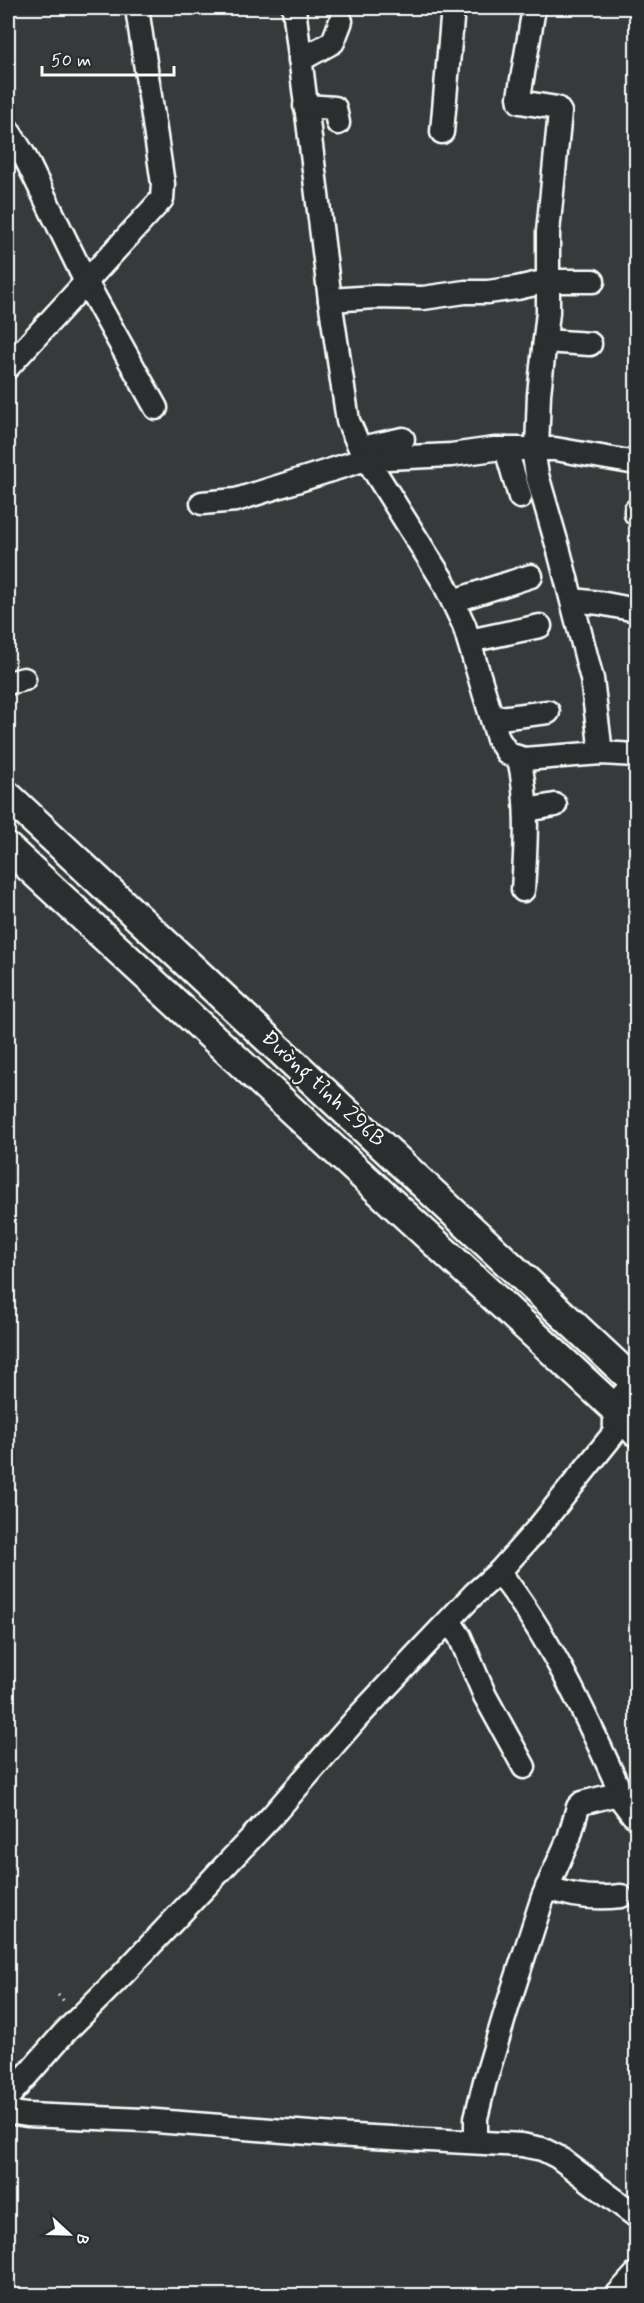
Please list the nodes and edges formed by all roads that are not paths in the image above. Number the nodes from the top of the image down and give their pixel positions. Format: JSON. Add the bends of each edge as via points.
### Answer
{"nodes":[{"id":1,"x":137,"y":8,"type":"edge"},
{"id":2,"x":294,"y":8,"type":"edge"},
{"id":3,"x":453,"y":8,"type":"edge"},
{"id":4,"x":534,"y":8,"type":"edge"},
{"id":5,"x":341,"y":21,"type":"dead end"},
{"id":6,"x":300,"y":60,"type":"junction"},
{"id":7,"x":305,"y":106,"type":"junction"},
{"id":8,"x":338,"y":123,"type":"dead end"},
{"id":9,"x":8,"y":130,"type":"edge"},
{"id":10,"x":442,"y":132,"type":"dead end"},
{"id":11,"x":548,"y":281,"type":"junction"},
{"id":12,"x":593,"y":281,"type":"dead end"},
{"id":13,"x":86,"y":282,"type":"junction"},
{"id":14,"x":330,"y":300,"type":"junction"},
{"id":15,"x":545,"y":341,"type":"junction"},
{"id":16,"x":590,"y":344,"type":"dead end"},
{"id":17,"x":8,"y":367,"type":"edge"},
{"id":18,"x":156,"y":408,"type":"dead end"},
{"id":19,"x":403,"y":439,"type":"dead end"},
{"id":20,"x":506,"y":449,"type":"junction"},
{"id":21,"x":535,"y":449,"type":"junction"},
{"id":22,"x":363,"y":454,"type":"junction"},
{"id":23,"x":636,"y":463,"type":"edge"},
{"id":24,"x":520,"y":497,"type":"dead end"},
{"id":25,"x":202,"y":503,"type":"dead end"},
{"id":26,"x":531,"y":576,"type":"dead end"},
{"id":27,"x":572,"y":600,"type":"junction"},
{"id":28,"x":453,"y":601,"type":"junction"},
{"id":29,"x":636,"y":610,"type":"edge"},
{"id":30,"x":540,"y":626,"type":"dead end"},
{"id":31,"x":469,"y":641,"type":"junction"},
{"id":32,"x":548,"y":712,"type":"dead end"},
{"id":33,"x":492,"y":719,"type":"junction"},
{"id":34,"x":602,"y":753,"type":"junction"},
{"id":35,"x":636,"y":755,"type":"edge"},
{"id":36,"x":519,"y":758,"type":"junction"},
{"id":37,"x":8,"y":796,"type":"edge"},
{"id":38,"x":555,"y":805,"type":"dead end"},
{"id":39,"x":527,"y":810,"type":"junction"},
{"id":40,"x":8,"y":848,"type":"edge"},
{"id":41,"x":523,"y":890,"type":"dead end"},
{"id":42,"x":636,"y":1384,"type":"edge"},
{"id":43,"x":614,"y":1408,"type":"junction"},
{"id":44,"x":636,"y":1432,"type":"edge"},
{"id":45,"x":499,"y":1572,"type":"junction"},
{"id":46,"x":449,"y":1621,"type":"junction"},
{"id":47,"x":524,"y":1767,"type":"dead end"},
{"id":48,"x":617,"y":1794,"type":"junction"},
{"id":49,"x":636,"y":1816,"type":"edge"},
{"id":50,"x":547,"y":1887,"type":"junction"},
{"id":51,"x":621,"y":1896,"type":"dead end"},
{"id":52,"x":8,"y":2097,"type":"edge"},
{"id":53,"x":8,"y":2112,"type":"edge"},
{"id":54,"x":476,"y":2142,"type":"junction"},
{"id":55,"x":636,"y":2216,"type":"edge"}],
"edges":[{"from":1,"to":13,"type":"street","via":[[164,191],[156,206]]},
{"from":2,"to":6,"type":"street"},
{"from":3,"to":10,"type":"street"},
{"from":4,"to":11,"type":"street","via":[[520,102],[557,108],[560,112],[548,232]]},
{"from":5,"to":6,"type":"street","via":[[333,42]]},
{"from":6,"to":7,"type":"street"},
{"from":7,"to":8,"type":"street","via":[[335,108]]},
{"from":7,"to":14,"type":"street"},
{"from":9,"to":13,"type":"street"},
{"from":11,"to":12,"type":"street"},
{"from":11,"to":14,"type":"street","via":[[423,298]]},
{"from":11,"to":15,"type":"street"},
{"from":13,"to":17,"type":"street"},
{"from":13,"to":18,"type":"street"},
{"from":14,"to":22,"type":"street","via":[[348,420]]},
{"from":15,"to":16,"type":"street"},
{"from":15,"to":21,"type":"street"},
{"from":19,"to":22,"type":"street"},
{"from":20,"to":21,"type":"street"},
{"from":20,"to":22,"type":"street","via":[[429,457]]},
{"from":20,"to":24,"type":"street"},
{"from":21,"to":23,"type":"street"},
{"from":21,"to":27,"type":"street","via":[[537,475]]},
{"from":22,"to":25,"type":"street","via":[[236,500]]},
{"from":22,"to":28,"type":"street"},
{"from":26,"to":28,"type":"street"},
{"from":27,"to":29,"type":"street"},
{"from":27,"to":34,"type":"street","via":[[592,679]]},
{"from":28,"to":31,"type":"street"},
{"from":30,"to":31,"type":"street"},
{"from":31,"to":33,"type":"street"},
{"from":32,"to":33,"type":"street"},
{"from":33,"to":36,"type":"street","via":[[508,754]]},
{"from":34,"to":35,"type":"street"},
{"from":34,"to":36,"type":"street"},
{"from":36,"to":39,"type":"street"},
{"from":37,"to":42,"type":"main road","name":"Đường tỉnh 296B"},
{"from":38,"to":39,"type":"street"},
{"from":39,"to":41,"type":"street"},
{"from":40,"to":43,"type":"main road","name":"Đường tỉnh 296B"},
{"from":42,"to":43,"type":"street"},
{"from":43,"to":44,"type":"main road","name":"Đường tỉnh 296B"},
{"from":43,"to":45,"type":"street","via":[[615,1432],[547,1519]]},
{"from":45,"to":46,"type":"street"},
{"from":45,"to":48,"type":"street","via":[[520,1599],[568,1680],[616,1782]]},
{"from":46,"to":47,"type":"street"},
{"from":46,"to":52,"type":"street","via":[[272,1816],[63,2033]]},
{"from":48,"to":49,"type":"street"},
{"from":48,"to":50,"type":"street","via":[[578,1807]]},
{"from":50,"to":51,"type":"street","via":[[568,1895]]},
{"from":50,"to":54,"type":"street","via":[[484,2081],[476,2118]]},
{"from":53,"to":54,"type":"street"},
{"from":54,"to":55,"type":"street","via":[[542,2149]]}]}
